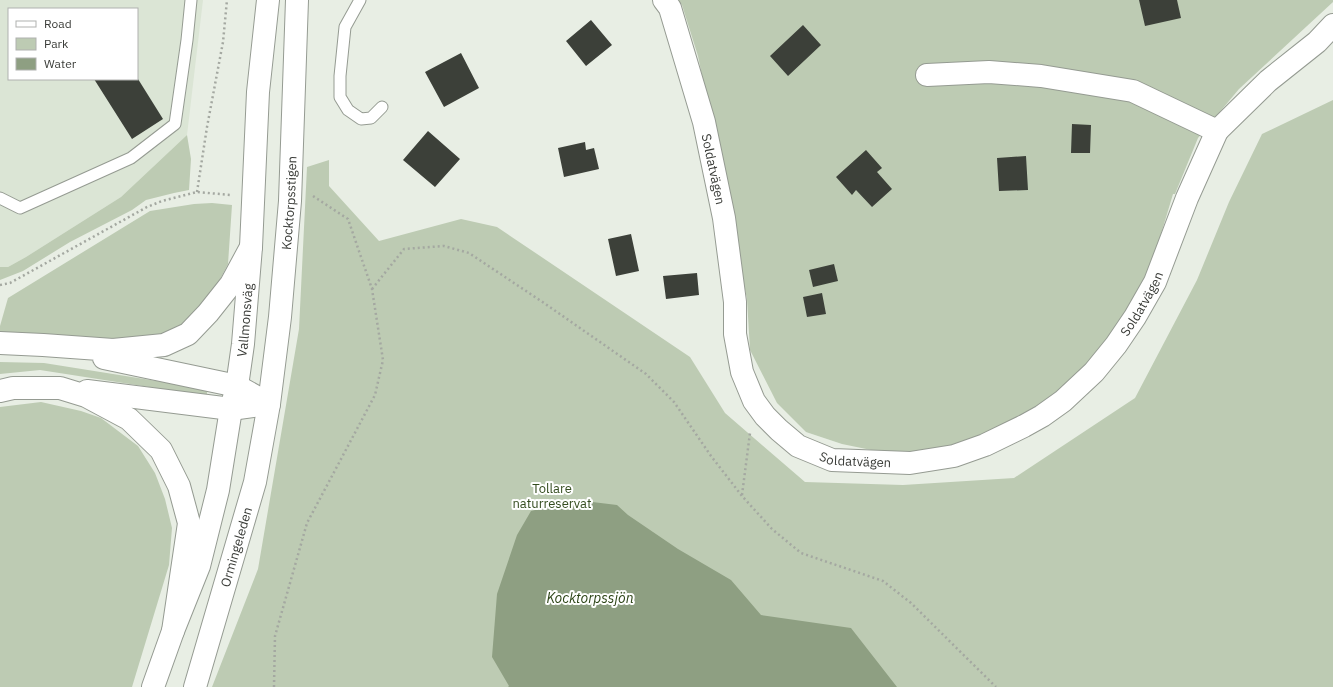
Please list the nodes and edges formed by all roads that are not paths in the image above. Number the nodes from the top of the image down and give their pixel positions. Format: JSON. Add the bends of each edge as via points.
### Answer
{"nodes":[{"id":1,"x":191,"y":0,"type":"edge"},
{"id":2,"x":268,"y":0,"type":"edge"},
{"id":3,"x":297,"y":0,"type":"edge"},
{"id":4,"x":360,"y":0,"type":"edge"},
{"id":5,"x":664,"y":0,"type":"edge"},
{"id":6,"x":1333,"y":25,"type":"edge"},
{"id":7,"x":927,"y":75,"type":"dead end"},
{"id":8,"x":382,"y":107,"type":"dead end"},
{"id":9,"x":1218,"y":131,"type":"junction"},
{"id":10,"x":0,"y":198,"type":"edge"},
{"id":11,"x":251,"y":247,"type":"junction"},
{"id":12,"x":0,"y":343,"type":"edge"},
{"id":13,"x":43,"y":345,"type":"junction"},
{"id":14,"x":237,"y":386,"type":"junction"},
{"id":15,"x":60,"y":388,"type":"junction"},
{"id":16,"x":0,"y":391,"type":"edge"},
{"id":17,"x":269,"y":404,"type":"junction"},
{"id":18,"x":231,"y":409,"type":"junction"},
{"id":19,"x":173,"y":631,"type":"junction"},
{"id":20,"x":153,"y":687,"type":"edge"},
{"id":21,"x":195,"y":687,"type":"edge"}],
"edges":[{"from":1,"to":10,"type":"lane","via":[[175,124],[130,158],[20,208]]},
{"from":2,"to":11,"type":"main road","name":"Vallmonsväg","via":[[258,92]]},
{"from":3,"to":17,"type":"main road","name":"Kocktorpsstigen","via":[[290,201]]},
{"from":4,"to":8,"type":"lane","via":[[345,27],[340,97],[348,110],[361,119],[371,118]]},
{"from":5,"to":9,"type":"main road","name":"Soldatvägen","via":[[670,8],[704,122],[724,218],[735,302],[735,334],[742,372],[754,401],[779,430],[798,446],[832,460],[910,463],[954,456],[985,445],[1024,426],[1062,401],[1094,372],[1135,318],[1155,282],[1187,198]]},
{"from":6,"to":9,"type":"main road","name":"Soldatvägen","via":[[1317,42],[1268,81]]},
{"from":7,"to":9,"type":"main road","via":[[989,72],[1033,75],[1133,91]]},
{"from":11,"to":13,"type":"main road","via":[[231,284],[188,334],[164,345],[113,350]]},
{"from":11,"to":14,"type":"main road","name":"Vallmonsväg","via":[[244,344]]},
{"from":12,"to":13,"type":"main road"},
{"from":13,"to":14,"type":"main road"},
{"from":14,"to":17,"type":"main road"},
{"from":14,"to":18,"type":"main road","name":"Vallmonsväg"},
{"from":15,"to":16,"type":"main road","via":[[13,388]]},
{"from":15,"to":18,"type":"main road"},
{"from":15,"to":19,"type":"main road","via":[[86,396],[128,419],[161,450],[179,486],[189,523]]},
{"from":17,"to":18,"type":"main road"},
{"from":17,"to":21,"type":"main road","name":"Ormingeleden","via":[[255,482]]},
{"from":18,"to":19,"type":"main road","name":"Vallmonsväg","via":[[218,490],[199,566]]},
{"from":19,"to":20,"type":"main road"}]}
